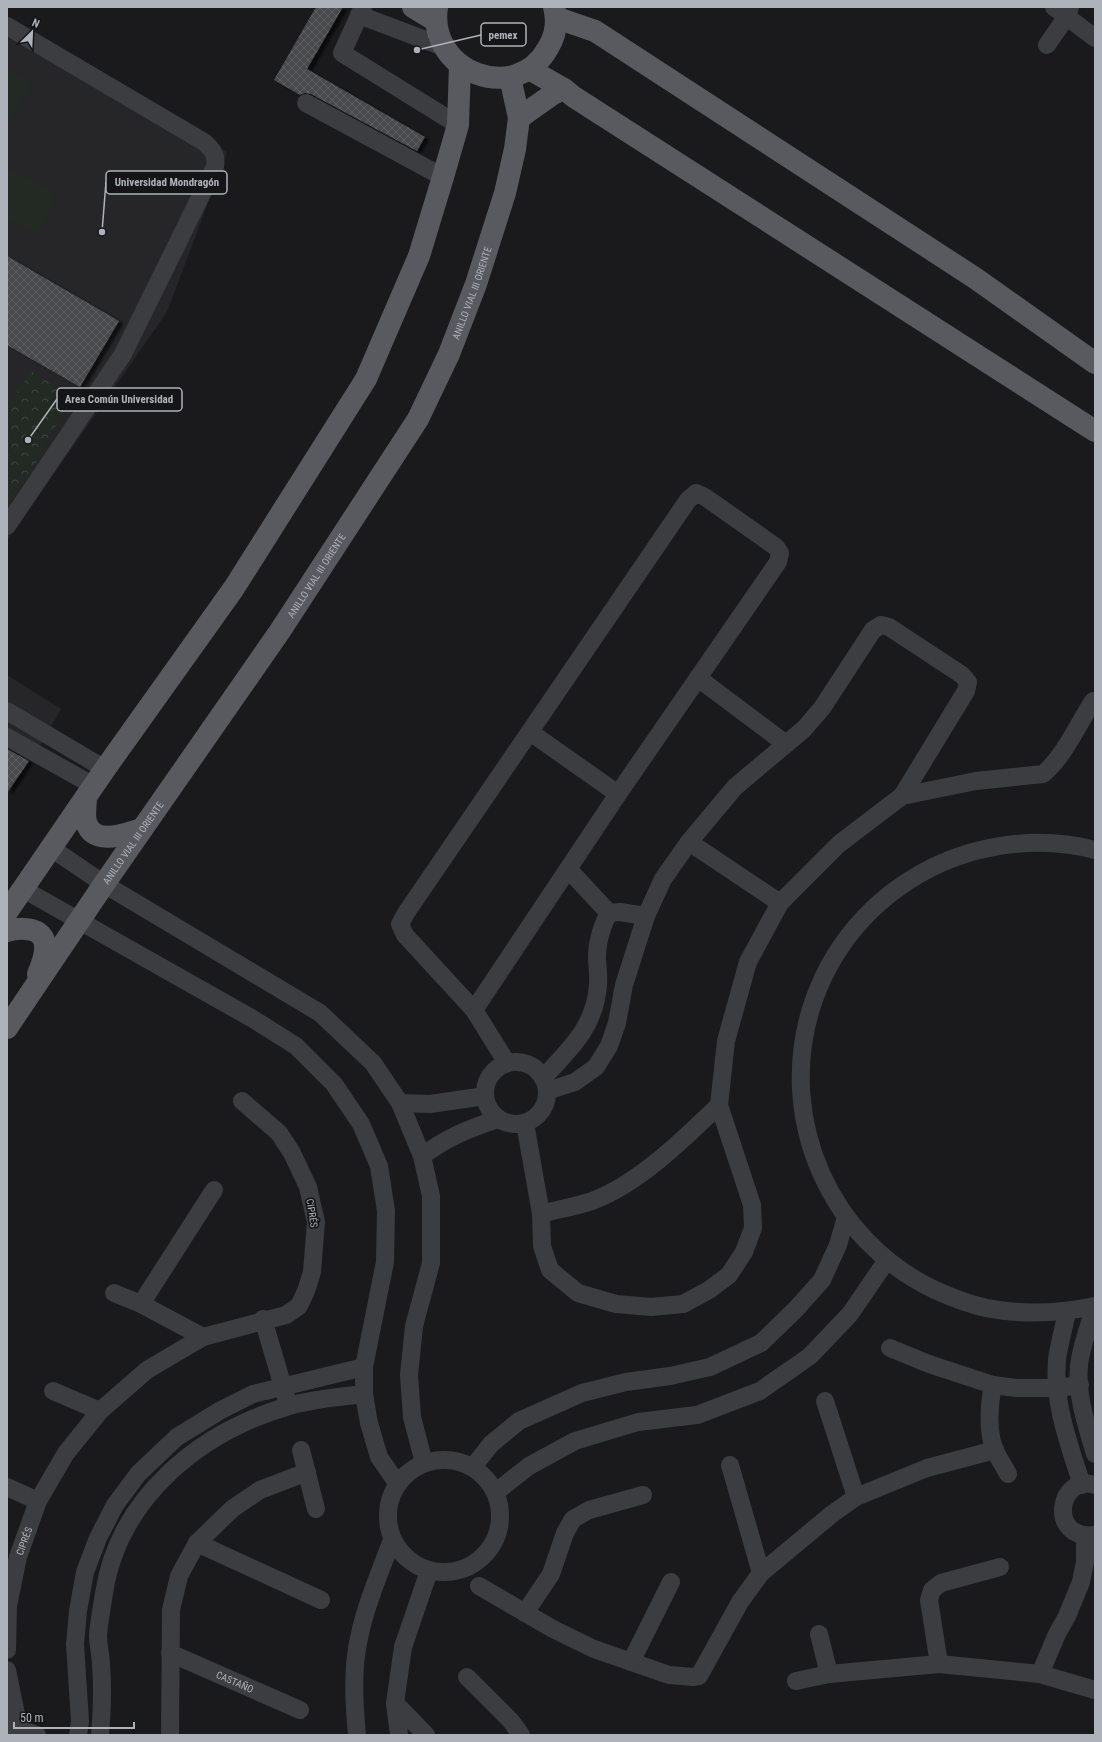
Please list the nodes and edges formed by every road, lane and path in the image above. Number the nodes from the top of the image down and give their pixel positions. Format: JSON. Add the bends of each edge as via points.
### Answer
{"nodes":[{"id":1,"x":413,"y":7,"type":"edge"},
{"id":2,"x":1064,"y":10,"type":"edge"},
{"id":3,"x":361,"y":11,"type":"edge"},
{"id":4,"x":556,"y":13,"type":"edge"},
{"id":5,"x":437,"y":14,"type":"edge"},
{"id":6,"x":7,"y":26,"type":"edge"},
{"id":7,"x":1095,"y":38,"type":"edge"},
{"id":8,"x":1046,"y":45,"type":"dead end"},
{"id":9,"x":444,"y":47,"type":"junction"},
{"id":10,"x":460,"y":65,"type":"junction"},
{"id":11,"x":519,"y":73,"type":"junction"},
{"id":12,"x":564,"y":89,"type":"junction"},
{"id":13,"x":306,"y":103,"type":"dead end"},
{"id":14,"x":520,"y":118,"type":"junction"},
{"id":15,"x":458,"y":125,"type":"junction"},
{"id":16,"x":443,"y":177,"type":"junction"},
{"id":17,"x":1095,"y":363,"type":"edge"},
{"id":18,"x":1095,"y":431,"type":"edge"},
{"id":19,"x":7,"y":526,"type":"edge"},
{"id":20,"x":698,"y":678,"type":"junction"},
{"id":21,"x":1093,"y":701,"type":"dead end"},
{"id":22,"x":7,"y":711,"type":"edge"},
{"id":23,"x":530,"y":732,"type":"junction"},
{"id":24,"x":7,"y":737,"type":"edge"},
{"id":25,"x":786,"y":744,"type":"junction"},
{"id":26,"x":95,"y":784,"type":"junction"},
{"id":27,"x":618,"y":794,"type":"junction"},
{"id":28,"x":902,"y":796,"type":"junction"},
{"id":29,"x":142,"y":829,"type":"junction"},
{"id":30,"x":689,"y":842,"type":"junction"},
{"id":31,"x":51,"y":848,"type":"junction"},
{"id":32,"x":1095,"y":850,"type":"edge"},
{"id":33,"x":569,"y":870,"type":"junction"},
{"id":34,"x":104,"y":884,"type":"junction"},
{"id":35,"x":23,"y":889,"type":"junction"},
{"id":36,"x":780,"y":903,"type":"junction"},
{"id":37,"x":7,"y":912,"type":"edge"},
{"id":38,"x":609,"y":913,"type":"junction"},
{"id":39,"x":646,"y":916,"type":"junction"},
{"id":40,"x":79,"y":921,"type":"junction"},
{"id":41,"x":7,"y":931,"type":"edge"},
{"id":42,"x":30,"y":994,"type":"junction"},
{"id":43,"x":474,"y":1010,"type":"junction"},
{"id":44,"x":7,"y":1028,"type":"edge"},
{"id":45,"x":507,"y":1063,"type":"junction"},
{"id":46,"x":545,"y":1084,"type":"junction"},
{"id":47,"x":484,"y":1096,"type":"junction"},
{"id":48,"x":242,"y":1101,"type":"dead end"},
{"id":49,"x":400,"y":1103,"type":"junction"},
{"id":50,"x":719,"y":1105,"type":"junction"},
{"id":51,"x":498,"y":1119,"type":"junction"},
{"id":52,"x":526,"y":1123,"type":"junction"},
{"id":53,"x":422,"y":1156,"type":"junction"},
{"id":54,"x":214,"y":1190,"type":"dead end"},
{"id":55,"x":541,"y":1214,"type":"junction"},
{"id":56,"x":846,"y":1217,"type":"junction"},
{"id":57,"x":888,"y":1260,"type":"junction"},
{"id":58,"x":114,"y":1293,"type":"dead end"},
{"id":59,"x":141,"y":1304,"type":"junction"},
{"id":60,"x":1095,"y":1307,"type":"edge"},
{"id":61,"x":1067,"y":1312,"type":"junction"},
{"id":62,"x":263,"y":1319,"type":"junction"},
{"id":63,"x":204,"y":1337,"type":"junction"},
{"id":64,"x":890,"y":1348,"type":"dead end"},
{"id":65,"x":364,"y":1367,"type":"junction"},
{"id":66,"x":328,"y":1375,"type":"junction"},
{"id":67,"x":993,"y":1385,"type":"junction"},
{"id":68,"x":1080,"y":1385,"type":"junction"},
{"id":69,"x":282,"y":1386,"type":"junction"},
{"id":70,"x":1056,"y":1388,"type":"junction"},
{"id":71,"x":53,"y":1391,"type":"dead end"},
{"id":72,"x":364,"y":1394,"type":"junction"},
{"id":73,"x":332,"y":1398,"type":"junction"},
{"id":74,"x":825,"y":1401,"type":"dead end"},
{"id":75,"x":289,"y":1406,"type":"junction"},
{"id":76,"x":100,"y":1411,"type":"junction"},
{"id":77,"x":1094,"y":1444,"type":"edge"},
{"id":78,"x":301,"y":1450,"type":"dead end"},
{"id":79,"x":995,"y":1450,"type":"junction"},
{"id":80,"x":424,"y":1463,"type":"junction"},
{"id":81,"x":730,"y":1465,"type":"dead end"},
{"id":82,"x":473,"y":1467,"type":"junction"},
{"id":83,"x":307,"y":1472,"type":"junction"},
{"id":84,"x":1008,"y":1474,"type":"dead end"},
{"id":85,"x":397,"y":1483,"type":"junction"},
{"id":86,"x":1088,"y":1485,"type":"edge"},
{"id":87,"x":7,"y":1487,"type":"edge"},
{"id":88,"x":496,"y":1492,"type":"junction"},
{"id":89,"x":643,"y":1495,"type":"dead end"},
{"id":90,"x":856,"y":1497,"type":"junction"},
{"id":91,"x":38,"y":1501,"type":"junction"},
{"id":92,"x":316,"y":1509,"type":"dead end"},
{"id":93,"x":1090,"y":1536,"type":"edge"},
{"id":94,"x":392,"y":1540,"type":"junction"},
{"id":95,"x":197,"y":1543,"type":"junction"},
{"id":96,"x":1000,"y":1567,"type":"dead end"},
{"id":97,"x":429,"y":1570,"type":"junction"},
{"id":98,"x":761,"y":1573,"type":"junction"},
{"id":99,"x":671,"y":1582,"type":"dead end"},
{"id":100,"x":479,"y":1586,"type":"dead end"},
{"id":101,"x":320,"y":1600,"type":"dead end"},
{"id":102,"x":7,"y":1606,"type":"edge"},
{"id":103,"x":525,"y":1613,"type":"junction"},
{"id":104,"x":819,"y":1634,"type":"dead end"},
{"id":105,"x":7,"y":1650,"type":"edge"},
{"id":106,"x":170,"y":1653,"type":"junction"},
{"id":107,"x":632,"y":1662,"type":"junction"},
{"id":108,"x":939,"y":1664,"type":"junction"},
{"id":109,"x":7,"y":1670,"type":"edge"},
{"id":110,"x":829,"y":1674,"type":"junction"},
{"id":111,"x":1040,"y":1674,"type":"junction"},
{"id":112,"x":467,"y":1677,"type":"dead end"},
{"id":113,"x":796,"y":1681,"type":"dead end"},
{"id":114,"x":1095,"y":1690,"type":"edge"},
{"id":115,"x":395,"y":1702,"type":"junction"},
{"id":116,"x":300,"y":1710,"type":"dead end"},
{"id":117,"x":13,"y":1727,"type":"edge"},
{"id":118,"x":37,"y":1735,"type":"edge"},
{"id":119,"x":78,"y":1735,"type":"edge"},
{"id":120,"x":100,"y":1735,"type":"edge"},
{"id":121,"x":170,"y":1735,"type":"edge"},
{"id":122,"x":357,"y":1735,"type":"edge"},
{"id":123,"x":399,"y":1735,"type":"edge"},
{"id":124,"x":426,"y":1735,"type":"edge"},
{"id":125,"x":521,"y":1735,"type":"edge"}],
"edges":[{"from":1,"to":5,"type":"main road"},
{"from":2,"to":7,"type":"street"},
{"from":2,"to":8,"type":"street"},
{"from":3,"to":9,"type":"street"},
{"from":3,"to":15,"type":"street","via":[[342,53]]},
{"from":4,"to":11,"type":"main road","via":[[554,38],[544,56]]},
{"from":4,"to":17,"type":"main road","via":[[595,31],[976,278]]},
{"from":5,"to":9,"type":"main road","via":[[438,34]]},
{"from":6,"to":19,"type":"street","via":[[204,142],[213,150],[216,158],[215,167],[123,354]]},
{"from":9,"to":10,"type":"main road"},
{"from":10,"to":11,"type":"main road","via":[[475,74],[492,78]]},
{"from":10,"to":15,"type":"main road"},
{"from":11,"to":12,"type":"main road"},
{"from":11,"to":14,"type":"main road","name":"ANILLO VIAL III ORIENTE"},
{"from":12,"to":14,"type":"main road"},
{"from":12,"to":18,"type":"main road"},
{"from":13,"to":16,"type":"street"},
{"from":14,"to":29,"type":"main road","name":"ANILLO VIAL III ORIENTE","via":[[505,193],[476,284],[449,354],[418,420],[280,631]]},
{"from":15,"to":16,"type":"main road"},
{"from":16,"to":26,"type":"main road","via":[[419,256],[366,379],[234,588]]},
{"from":20,"to":23,"type":"street","via":[[778,562],[780,553],[776,547],[696,493],[688,500]]},
{"from":20,"to":25,"type":"street"},
{"from":20,"to":27,"type":"street"},
{"from":21,"to":28,"type":"street","via":[[1062,751],[1043,774],[976,781]]},
{"from":22,"to":26,"type":"street"},
{"from":23,"to":27,"type":"street"},
{"from":23,"to":43,"type":"street","via":[[400,924],[406,935]]},
{"from":24,"to":26,"type":"street"},
{"from":25,"to":28,"type":"street","via":[[804,729],[822,708],[873,630],[881,625],[889,627],[962,675],[968,682],[966,691]]},
{"from":25,"to":30,"type":"street","via":[[735,787]]},
{"from":26,"to":29,"type":"main road","via":[[86,822],[93,832],[108,838]]},
{"from":26,"to":31,"type":"main road"},
{"from":27,"to":33,"type":"street"},
{"from":28,"to":36,"type":"street","via":[[839,844]]},
{"from":29,"to":34,"type":"main road","name":"ANILLO VIAL III ORIENTE"},
{"from":30,"to":36,"type":"street"},
{"from":30,"to":39,"type":"street","via":[[663,879]]},
{"from":31,"to":34,"type":"street"},
{"from":31,"to":35,"type":"main road"},
{"from":32,"to":56,"type":"street","via":[[1045,843],[997,846],[950,858],[908,880],[870,910],[839,946],[817,989],[804,1035],[800,1082],[806,1130],[822,1175]]},
{"from":33,"to":38,"type":"street"},
{"from":33,"to":43,"type":"street"},
{"from":34,"to":40,"type":"main road","name":"ANILLO VIAL III ORIENTE"},
{"from":34,"to":49,"type":"street","via":[[320,1013],[373,1063]]},
{"from":35,"to":37,"type":"main road"},
{"from":35,"to":40,"type":"street"},
{"from":36,"to":50,"type":"street","via":[[748,962],[726,1041]]},
{"from":38,"to":39,"type":"street"},
{"from":38,"to":46,"type":"street","via":[[604,922],[597,955],[598,984],[594,1008],[583,1034]]},
{"from":39,"to":46,"type":"street","via":[[624,985],[617,1023],[609,1046],[596,1068],[575,1082]]},
{"from":40,"to":42,"type":"main road","name":"ANILLO VIAL III ORIENTE"},
{"from":40,"to":65,"type":"street","via":[[296,1046],[334,1084],[361,1124],[379,1166],[386,1211],[385,1262]]},
{"from":41,"to":42,"type":"main road","via":[[23,928],[36,931],[43,936],[45,957]]},
{"from":42,"to":44,"type":"main road","name":"ANILLO VIAL III ORIENTE"},
{"from":43,"to":45,"type":"street"},
{"from":45,"to":46,"type":"street","via":[[521,1062],[534,1067]]},
{"from":45,"to":47,"type":"street","via":[[494,1070],[487,1082]]},
{"from":46,"to":52,"type":"street","via":[[545,1105],[538,1116]]},
{"from":47,"to":49,"type":"street","via":[[430,1104]]},
{"from":47,"to":51,"type":"street","via":[[489,1109]]},
{"from":48,"to":62,"type":"street","name":"CIPRÉS","via":[[278,1132],[292,1153],[308,1187],[316,1222],[312,1272],[300,1306],[286,1314]]},
{"from":49,"to":53,"type":"street"},
{"from":50,"to":55,"type":"street","via":[[678,1144],[628,1182],[592,1201]]},
{"from":50,"to":55,"type":"street","via":[[752,1205],[753,1228],[744,1252],[729,1275],[709,1290],[683,1304],[651,1307],[616,1304],[578,1293],[550,1270],[542,1246]]},
{"from":51,"to":52,"type":"street","via":[[511,1124]]},
{"from":51,"to":53,"type":"street","via":[[470,1128],[443,1141]]},
{"from":52,"to":55,"type":"street"},
{"from":53,"to":80,"type":"street","via":[[432,1196],[431,1262],[414,1326],[409,1376],[412,1417]]},
{"from":54,"to":59,"type":"street"},
{"from":56,"to":57,"type":"street","via":[[865,1240]]},
{"from":56,"to":82,"type":"street","via":[[838,1245],[822,1280],[761,1343],[710,1367],[626,1382],[582,1393],[519,1421],[491,1444]]},
{"from":57,"to":61,"type":"street","via":[[919,1282],[940,1292],[991,1309],[1029,1313]]},
{"from":57,"to":88,"type":"street","via":[[850,1314],[810,1356],[760,1391],[697,1415],[638,1422],[575,1441],[529,1466]]},
{"from":58,"to":59,"type":"street"},
{"from":59,"to":63,"type":"street"},
{"from":60,"to":61,"type":"street"},
{"from":60,"to":68,"type":"street","via":[[1079,1367]]},
{"from":61,"to":70,"type":"street","via":[[1057,1359]]},
{"from":62,"to":63,"type":"street","name":"CIPRÉS"},
{"from":62,"to":69,"type":"street"},
{"from":63,"to":76,"type":"street","name":"CIPRÉS","via":[[147,1370]]},
{"from":64,"to":67,"type":"street"},
{"from":65,"to":66,"type":"street"},
{"from":65,"to":72,"type":"street"},
{"from":66,"to":69,"type":"street"},
{"from":66,"to":73,"type":"street"},
{"from":67,"to":70,"type":"street"},
{"from":67,"to":79,"type":"street","via":[[989,1407]]},
{"from":68,"to":70,"type":"street"},
{"from":68,"to":77,"type":"street","via":[[1081,1401]]},
{"from":69,"to":75,"type":"street"},
{"from":69,"to":119,"type":"street","via":[[253,1394],[177,1437],[138,1474],[115,1505],[98,1538],[85,1572],[78,1611]]},
{"from":70,"to":86,"type":"street","via":[[1062,1420]]},
{"from":71,"to":76,"type":"street"},
{"from":72,"to":73,"type":"street"},
{"from":72,"to":85,"type":"street","via":[[379,1457]]},
{"from":73,"to":75,"type":"street"},
{"from":74,"to":90,"type":"street"},
{"from":75,"to":120,"type":"street","via":[[236,1426],[204,1444],[176,1465],[142,1500],[116,1549],[104,1592],[98,1636],[102,1666]]},
{"from":76,"to":91,"type":"street","name":"CIPRÉS","via":[[66,1454]]},
{"from":78,"to":83,"type":"street"},
{"from":79,"to":84,"type":"street"},
{"from":79,"to":90,"type":"street","via":[[927,1468]]},
{"from":80,"to":82,"type":"street","via":[[440,1459],[457,1461]]},
{"from":80,"to":85,"type":"street","via":[[409,1471]]},
{"from":81,"to":98,"type":"street"},
{"from":82,"to":88,"type":"street","via":[[486,1478]]},
{"from":83,"to":92,"type":"street"},
{"from":83,"to":95,"type":"street","via":[[260,1490],[232,1509]]},
{"from":85,"to":94,"type":"street","via":[[389,1501],[387,1521]]},
{"from":86,"to":93,"type":"street","via":[[1071,1490],[1064,1500],[1062,1512],[1066,1524],[1074,1532]]},
{"from":87,"to":91,"type":"street"},
{"from":88,"to":97,"type":"street","via":[[500,1507],[500,1524],[496,1539],[488,1553],[460,1570]]},
{"from":89,"to":103,"type":"street","via":[[589,1510],[573,1519],[565,1533],[551,1574]]},
{"from":90,"to":98,"type":"street"},
{"from":91,"to":102,"type":"street","name":"CIPRÉS","via":[[18,1557]]},
{"from":93,"to":111,"type":"street","via":[[1081,1582]]},
{"from":94,"to":97,"type":"street","via":[[401,1553],[414,1564]]},
{"from":94,"to":122,"type":"street","via":[[358,1638],[354,1696]]},
{"from":95,"to":101,"type":"street"},
{"from":95,"to":106,"type":"street","via":[[179,1576],[171,1610]]},
{"from":96,"to":108,"type":"street","via":[[941,1583],[932,1590],[929,1600]]},
{"from":97,"to":115,"type":"street","via":[[404,1647]]},
{"from":98,"to":107,"type":"street","via":[[740,1602],[699,1676],[669,1674]]},
{"from":99,"to":107,"type":"street"},
{"from":100,"to":103,"type":"street"},
{"from":102,"to":105,"type":"street","name":"CIPRÉS"},
{"from":103,"to":107,"type":"street","via":[[574,1639]]},
{"from":104,"to":110,"type":"street"},
{"from":106,"to":116,"type":"street","name":"CASTAÑO"},
{"from":106,"to":121,"type":"street"},
{"from":108,"to":110,"type":"street"},
{"from":108,"to":111,"type":"street"},
{"from":109,"to":117,"type":"street"},
{"from":110,"to":113,"type":"street"},
{"from":111,"to":114,"type":"street"},
{"from":112,"to":125,"type":"street"},
{"from":115,"to":123,"type":"street"},
{"from":115,"to":124,"type":"street"},
{"from":117,"to":118,"type":"street"}]}
